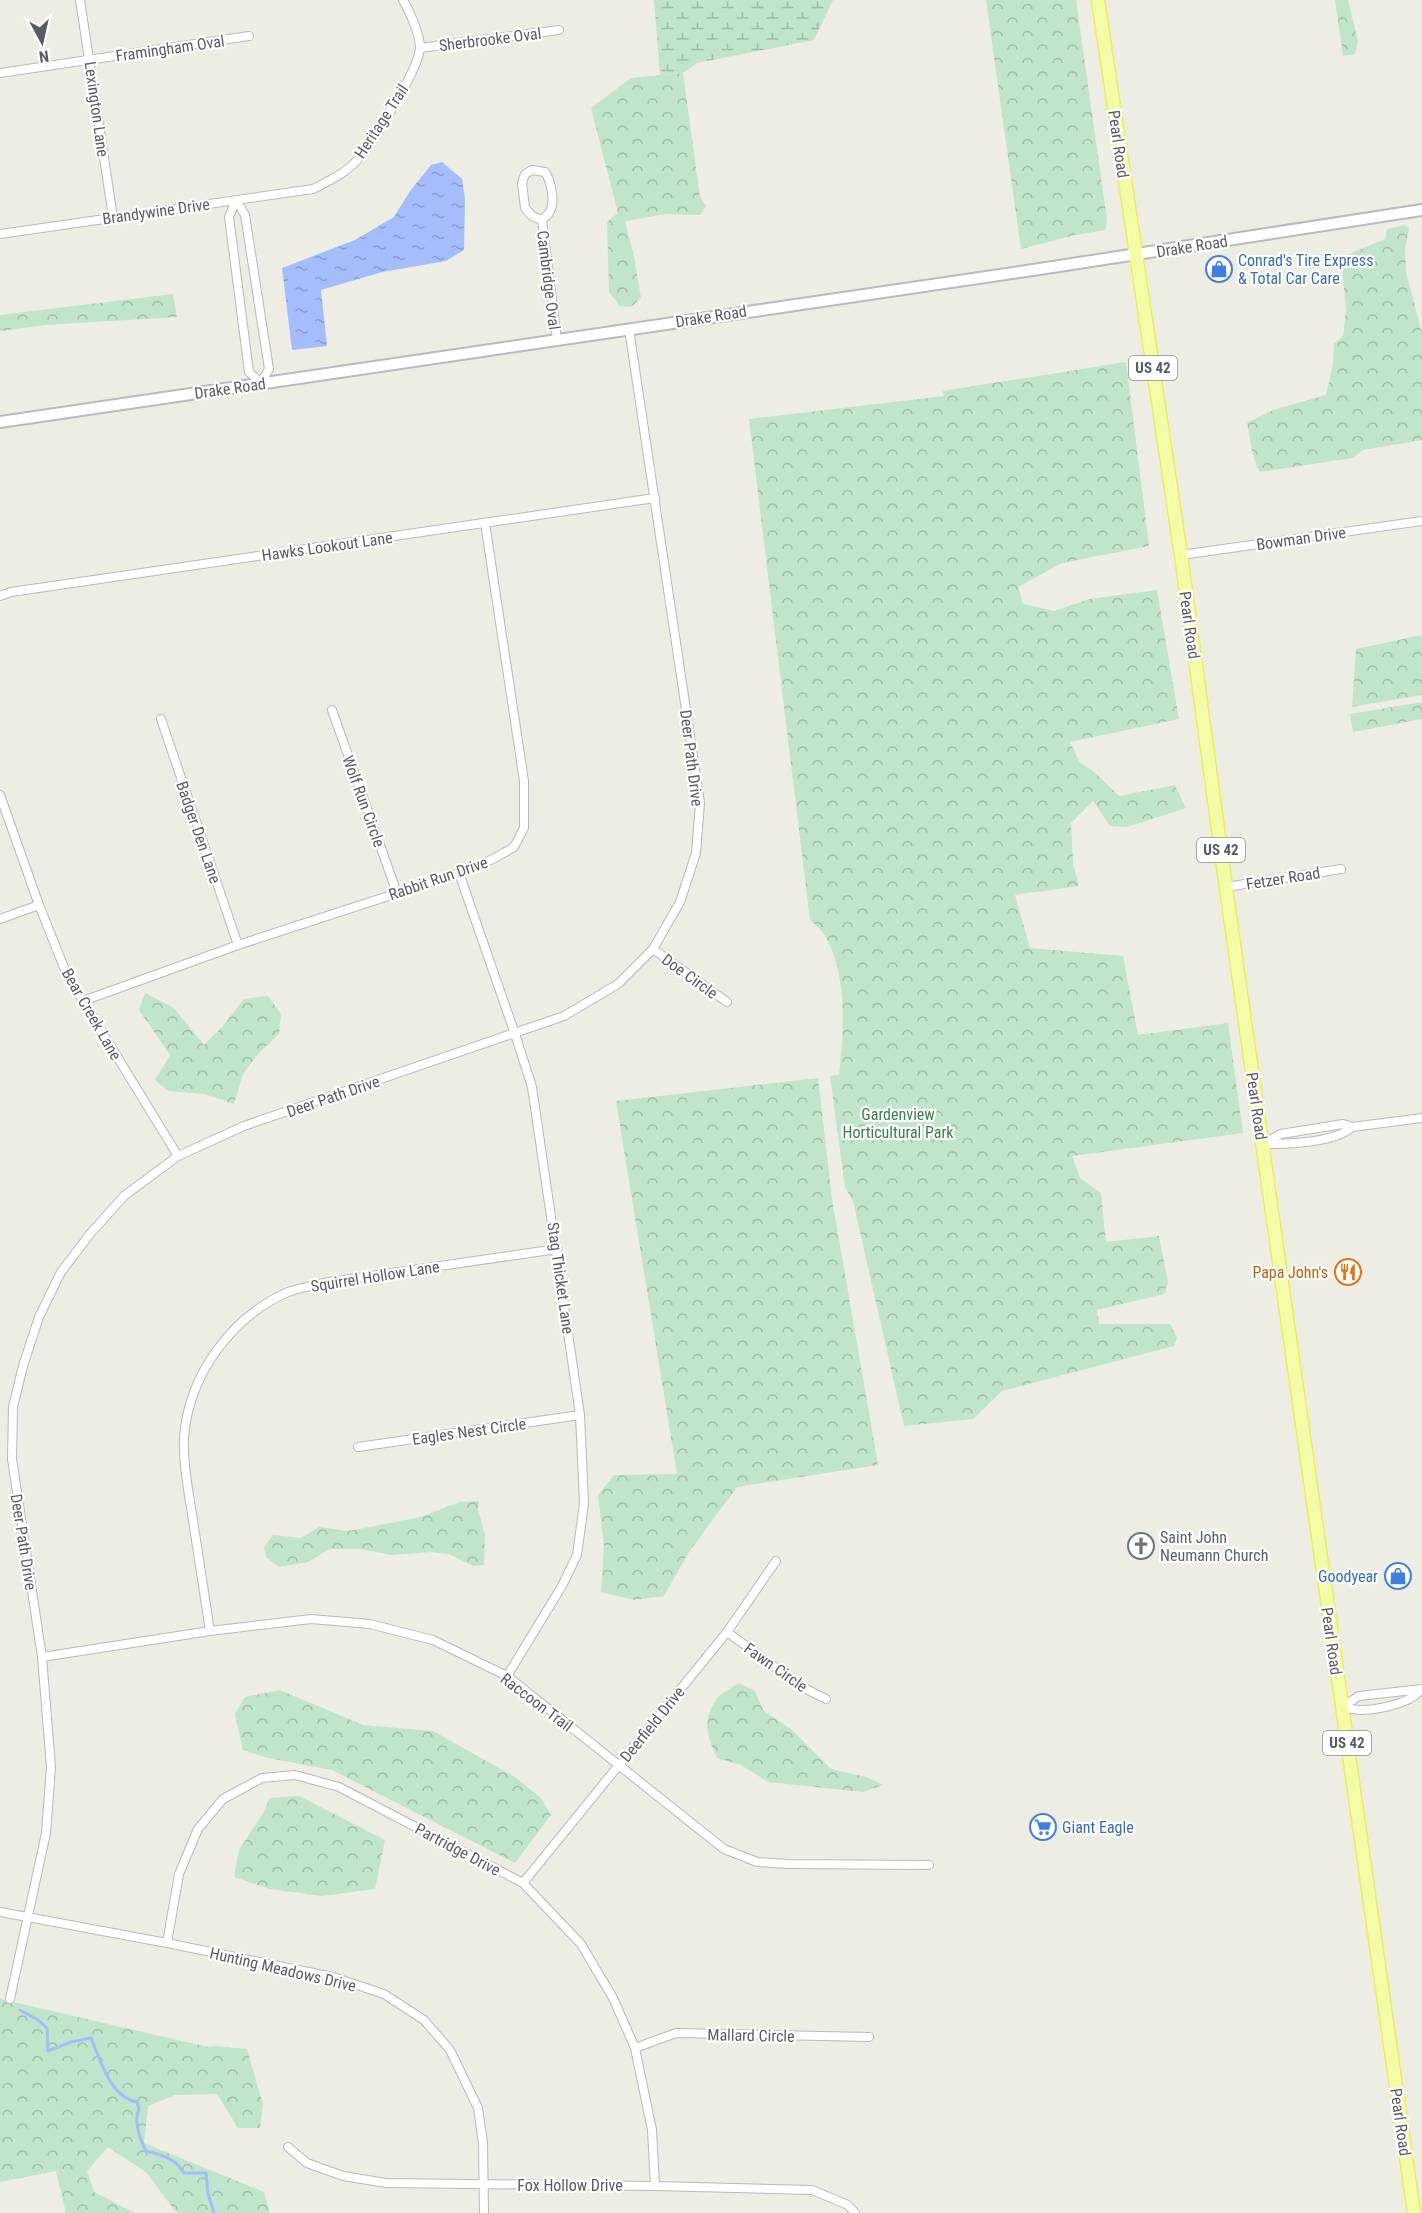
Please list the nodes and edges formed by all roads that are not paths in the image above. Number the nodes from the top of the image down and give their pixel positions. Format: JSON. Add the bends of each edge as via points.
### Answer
{"nodes":[{"id":1,"x":80,"y":0,"type":"edge"},
{"id":2,"x":403,"y":0,"type":"edge"},
{"id":3,"x":1098,"y":0,"type":"edge"},
{"id":4,"x":560,"y":30,"type":"dead end"},
{"id":5,"x":249,"y":36,"type":"dead end"},
{"id":6,"x":420,"y":48,"type":"junction"},
{"id":7,"x":90,"y":60,"type":"junction"},
{"id":8,"x":0,"y":73,"type":"edge"},
{"id":9,"x":313,"y":189,"type":"joint"},
{"id":10,"x":236,"y":200,"type":"junction"},
{"id":11,"x":1422,"y":210,"type":"edge"},
{"id":12,"x":113,"y":217,"type":"junction"},
{"id":13,"x":542,"y":220,"type":"junction"},
{"id":14,"x":0,"y":234,"type":"edge"},
{"id":15,"x":1136,"y":255,"type":"junction"},
{"id":16,"x":629,"y":329,"type":"junction"},
{"id":17,"x":557,"y":340,"type":"junction"},
{"id":18,"x":261,"y":383,"type":"junction"},
{"id":19,"x":0,"y":422,"type":"edge"},
{"id":20,"x":654,"y":498,"type":"junction"},
{"id":21,"x":1422,"y":520,"type":"edge"},
{"id":22,"x":485,"y":524,"type":"junction"},
{"id":23,"x":1181,"y":555,"type":"junction"},
{"id":24,"x":0,"y":596,"type":"edge"},
{"id":25,"x":332,"y":710,"type":"dead end"},
{"id":26,"x":161,"y":719,"type":"dead end"},
{"id":27,"x":0,"y":795,"type":"edge"},
{"id":28,"x":1341,"y":869,"type":"dead end"},
{"id":29,"x":459,"y":873,"type":"junction"},
{"id":30,"x":1226,"y":887,"type":"junction"},
{"id":31,"x":397,"y":892,"type":"junction"},
{"id":32,"x":39,"y":905,"type":"junction"},
{"id":33,"x":0,"y":919,"type":"edge"},
{"id":34,"x":238,"y":945,"type":"junction"},
{"id":35,"x":653,"y":949,"type":"junction"},
{"id":36,"x":83,"y":1001,"type":"junction"},
{"id":37,"x":727,"y":1002,"type":"dead end"},
{"id":38,"x":515,"y":1034,"type":"junction"},
{"id":39,"x":1422,"y":1118,"type":"edge"},
{"id":40,"x":1262,"y":1144,"type":"junction"},
{"id":41,"x":178,"y":1156,"type":"junction"},
{"id":42,"x":557,"y":1249,"type":"junction"},
{"id":43,"x":580,"y":1414,"type":"junction"},
{"id":44,"x":358,"y":1447,"type":"dead end"},
{"id":45,"x":776,"y":1561,"type":"dead end"},
{"id":46,"x":210,"y":1631,"type":"junction"},
{"id":47,"x":727,"y":1632,"type":"junction"},
{"id":48,"x":42,"y":1657,"type":"junction"},
{"id":49,"x":507,"y":1676,"type":"junction"},
{"id":50,"x":1422,"y":1689,"type":"edge"},
{"id":51,"x":826,"y":1699,"type":"dead end"},
{"id":52,"x":1342,"y":1707,"type":"junction"},
{"id":53,"x":618,"y":1766,"type":"junction"},
{"id":54,"x":929,"y":1865,"type":"dead end"},
{"id":55,"x":523,"y":1884,"type":"junction"},
{"id":56,"x":0,"y":1912,"type":"edge"},
{"id":57,"x":27,"y":1918,"type":"junction"},
{"id":58,"x":167,"y":1942,"type":"junction"},
{"id":59,"x":10,"y":1999,"type":"dead end"},
{"id":60,"x":870,"y":2037,"type":"dead end"},
{"id":61,"x":635,"y":2048,"type":"junction"},
{"id":62,"x":288,"y":2147,"type":"dead end"},
{"id":63,"x":485,"y":2185,"type":"junction"},
{"id":64,"x":655,"y":2186,"type":"junction"},
{"id":65,"x":484,"y":2213,"type":"edge"},
{"id":66,"x":855,"y":2213,"type":"edge"},
{"id":67,"x":1414,"y":2213,"type":"edge"}],
"edges":[{"from":1,"to":7,"type":"street","name":"Lexington Lane"},
{"from":2,"to":6,"type":"street"},
{"from":3,"to":15,"type":"main road","name":"Pearl Road","number":"US 42"},
{"from":4,"to":6,"type":"street","name":"Sherbrooke Oval"},
{"from":5,"to":7,"type":"street","name":"Framingham Oval"},
{"from":6,"to":9,"type":"street","name":"Heritage Trail","via":[[408,82],[359,159],[337,177]]},
{"from":7,"to":8,"type":"street","name":"Framingham Oval"},
{"from":7,"to":12,"type":"street","name":"Lexington Lane"},
{"from":9,"to":10,"type":"street","name":"Brandywine Drive"},
{"from":10,"to":12,"type":"street","name":"Brandywine Drive"},
{"from":10,"to":18,"type":"street","via":[[245,215],[269,369]]},
{"from":10,"to":18,"type":"street","via":[[229,218],[249,372]]},
{"from":11,"to":15,"type":"street","name":"Drake Road"},
{"from":12,"to":14,"type":"street","name":"Brandywine Drive"},
{"from":13,"to":13,"type":"street","name":"Cambridge Oval","via":[[552,205],[548,177],[545,172],[532,170],[525,174],[522,183],[525,208]]},
{"from":13,"to":17,"type":"street","name":"Cambridge Oval"},
{"from":15,"to":16,"type":"street","name":"Drake Road"},
{"from":15,"to":23,"type":"main road","name":"Pearl Road","number":"US 42"},
{"from":16,"to":17,"type":"street","name":"Drake Road"},
{"from":16,"to":20,"type":"street","name":"Deer Path Drive"},
{"from":17,"to":18,"type":"street","name":"Drake Road"},
{"from":18,"to":19,"type":"street","name":"Drake Road"},
{"from":20,"to":22,"type":"street","name":"Hawks Lookout Lane"},
{"from":20,"to":35,"type":"street","name":"Deer Path Drive","via":[[700,803],[696,853],[680,902]]},
{"from":21,"to":23,"type":"street","name":"Bowman Drive"},
{"from":22,"to":24,"type":"street","name":"Hawks Lookout Lane"},
{"from":22,"to":29,"type":"street","name":"Rabbit Run Drive","via":[[525,781],[524,828],[514,847]]},
{"from":23,"to":30,"type":"main road","name":"Pearl Road","number":"US 42"},
{"from":25,"to":31,"type":"street","name":"Wolf Run Circle"},
{"from":26,"to":34,"type":"street","name":"Badger Den Lane"},
{"from":27,"to":32,"type":"street","name":"Bear Creek Lane"},
{"from":28,"to":30,"type":"street","name":"Fetzer Road"},
{"from":29,"to":31,"type":"street","name":"Rabbit Run Drive"},
{"from":29,"to":38,"type":"street","name":"Stag Thicket Lane"},
{"from":30,"to":40,"type":"main road","name":"Pearl Road","number":"US 42"},
{"from":31,"to":34,"type":"street","name":"Rabbit Run Drive"},
{"from":32,"to":33,"type":"street"},
{"from":32,"to":36,"type":"street","name":"Bear Creek Lane","via":[[67,975]]},
{"from":34,"to":36,"type":"street","name":"Rabbit Run Drive"},
{"from":35,"to":37,"type":"street","name":"Doe Circle"},
{"from":35,"to":38,"type":"street","name":"Deer Path Drive","via":[[618,984],[564,1016]]},
{"from":36,"to":41,"type":"street","name":"Bear Creek Lane"},
{"from":38,"to":41,"type":"street","name":"Deer Path Drive","via":[[244,1125]]},
{"from":38,"to":42,"type":"street","name":"Stag Thicket Lane","via":[[532,1087]]},
{"from":39,"to":40,"type":"street","via":[[1352,1127],[1344,1135]]},
{"from":40,"to":52,"type":"main road","name":"Pearl Road","number":"US 42"},
{"from":41,"to":48,"type":"street","name":"Deer Path Drive","via":[[124,1196],[61,1272],[39,1317],[23,1366],[13,1407],[12,1459]]},
{"from":42,"to":43,"type":"street","name":"Stag Thicket Lane"},
{"from":42,"to":46,"type":"street","name":"Squirrel Hollow Lane","via":[[289,1292],[246,1317],[229,1335],[210,1359],[195,1389],[184,1439],[185,1469]]},
{"from":43,"to":44,"type":"street","name":"Eagles Nest Circle"},
{"from":43,"to":49,"type":"street","name":"Stag Thicket Lane","via":[[584,1503],[577,1555]]},
{"from":45,"to":47,"type":"street","name":"Deerfield Drive"},
{"from":46,"to":48,"type":"street","name":"Raccoon Trail"},
{"from":46,"to":49,"type":"street","name":"Raccoon Trail","via":[[311,1619],[370,1624],[433,1640]]},
{"from":47,"to":51,"type":"street","name":"Fawn Circle","via":[[804,1688]]},
{"from":47,"to":53,"type":"street","name":"Deerfield Drive"},
{"from":48,"to":57,"type":"street","name":"Deer Path Drive","via":[[51,1767],[46,1833]]},
{"from":49,"to":53,"type":"street","name":"Raccoon Trail"},
{"from":50,"to":52,"type":"street","via":[[1359,1696]]},
{"from":50,"to":52,"type":"street","via":[[1417,1696],[1400,1703],[1360,1710]]},
{"from":52,"to":67,"type":"main road","name":"Pearl Road","number":"US 42"},
{"from":53,"to":54,"type":"street","name":"Raccoon Trail","via":[[724,1849],[757,1862]]},
{"from":53,"to":55,"type":"street","name":"Deerfield Drive"},
{"from":55,"to":58,"type":"street","name":"Partridge Drive","via":[[339,1787],[295,1775],[262,1778],[223,1799],[198,1829],[180,1874]]},
{"from":55,"to":61,"type":"street","name":"Partridge Drive","via":[[581,1944],[613,1998]]},
{"from":56,"to":57,"type":"street","name":"Hunting Meadows Drive"},
{"from":57,"to":58,"type":"street","name":"Hunting Meadows Drive"},
{"from":57,"to":59,"type":"street","name":"Deer Path Drive"},
{"from":58,"to":63,"type":"street","name":"Hunting Meadows Drive","via":[[333,1977],[384,1994],[424,2020],[450,2050],[478,2108]]},
{"from":60,"to":61,"type":"street","name":"Mallard Circle","via":[[676,2033]]},
{"from":61,"to":64,"type":"street","name":"Partridge Drive","via":[[651,2130]]},
{"from":62,"to":63,"type":"street","name":"Fox Hollow Drive","via":[[307,2163],[343,2176],[386,2183]]},
{"from":63,"to":64,"type":"street","name":"Fox Hollow Drive"},
{"from":63,"to":65,"type":"street","name":"Hunting Meadows Drive"},
{"from":64,"to":66,"type":"street","name":"Fox Hollow Drive","via":[[812,2190],[848,2205]]}]}
